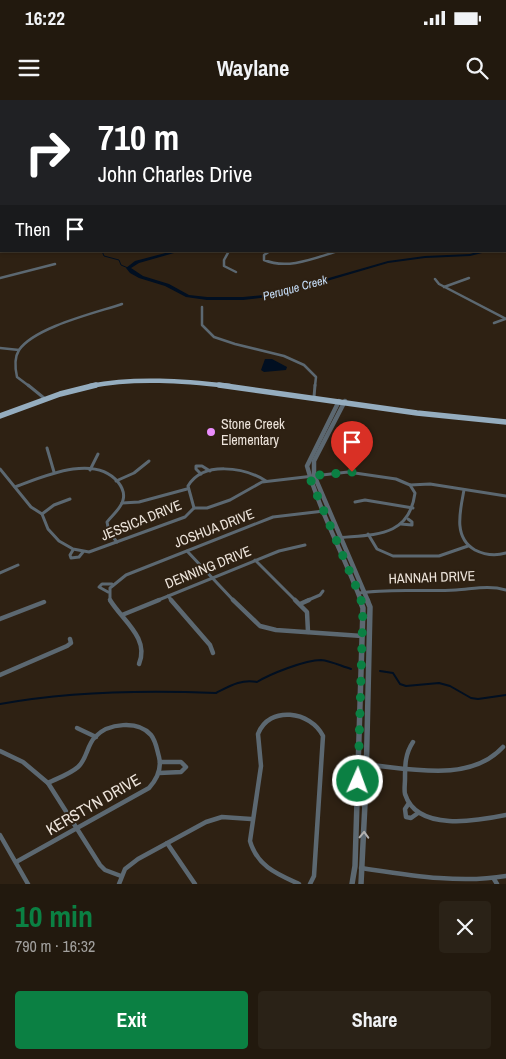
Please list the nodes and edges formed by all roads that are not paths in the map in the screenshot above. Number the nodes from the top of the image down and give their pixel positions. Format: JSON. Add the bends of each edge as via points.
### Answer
{"nodes":[{"id":1,"x":228,"y":252,"type":"edge"},
{"id":2,"x":268,"y":252,"type":"edge"},
{"id":3,"x":334,"y":252,"type":"edge"},
{"id":4,"x":55,"y":264,"type":"dead end"},
{"id":5,"x":236,"y":272,"type":"dead end"},
{"id":6,"x":0,"y":278,"type":"edge"},
{"id":7,"x":469,"y":278,"type":"dead end"},
{"id":8,"x":435,"y":280,"type":"dead end"},
{"id":9,"x":444,"y":287,"type":"junction"},
{"id":10,"x":122,"y":304,"type":"dead end"},
{"id":11,"x":202,"y":307,"type":"dead end"},
{"id":12,"x":506,"y":319,"type":"edge"},
{"id":13,"x":494,"y":323,"type":"dead end"},
{"id":14,"x":0,"y":348,"type":"edge"},
{"id":15,"x":19,"y":350,"type":"junction"},
{"id":16,"x":314,"y":397,"type":"junction"},
{"id":17,"x":45,"y":399,"type":"junction"},
{"id":18,"x":342,"y":401,"type":"junction"},
{"id":19,"x":0,"y":416,"type":"edge"},
{"id":20,"x":506,"y":422,"type":"edge"},
{"id":21,"x":48,"y":448,"type":"dead end"},
{"id":22,"x":98,"y":454,"type":"dead end"},
{"id":23,"x":149,"y":461,"type":"dead end"},
{"id":24,"x":0,"y":469,"type":"edge"},
{"id":25,"x":90,"y":470,"type":"junction"},
{"id":26,"x":210,"y":471,"type":"junction"},
{"id":27,"x":54,"y":472,"type":"junction"},
{"id":28,"x":201,"y":474,"type":"junction"},
{"id":29,"x":311,"y":476,"type":"junction"},
{"id":30,"x":116,"y":481,"type":"junction"},
{"id":31,"x":266,"y":481,"type":"junction"},
{"id":32,"x":410,"y":485,"type":"junction"},
{"id":33,"x":15,"y":486,"type":"junction"},
{"id":34,"x":187,"y":489,"type":"junction"},
{"id":35,"x":464,"y":490,"type":"junction"},
{"id":36,"x":506,"y":496,"type":"edge"},
{"id":37,"x":70,"y":499,"type":"dead end"},
{"id":38,"x":355,"y":502,"type":"dead end"},
{"id":39,"x":122,"y":503,"type":"junction"},
{"id":40,"x":194,"y":508,"type":"junction"},
{"id":41,"x":412,"y":508,"type":"junction"},
{"id":42,"x":326,"y":511,"type":"junction"},
{"id":43,"x":42,"y":514,"type":"junction"},
{"id":44,"x":408,"y":519,"type":"junction"},
{"id":45,"x":401,"y":524,"type":"junction"},
{"id":46,"x":368,"y":534,"type":"junction"},
{"id":47,"x":341,"y":537,"type":"junction"},
{"id":48,"x":335,"y":538,"type":"junction"},
{"id":49,"x":118,"y":542,"type":"junction"},
{"id":50,"x":305,"y":545,"type":"dead end"},
{"id":51,"x":468,"y":546,"type":"junction"},
{"id":52,"x":73,"y":550,"type":"junction"},
{"id":53,"x":187,"y":551,"type":"junction"},
{"id":54,"x":83,"y":552,"type":"junction"},
{"id":55,"x":506,"y":553,"type":"edge"},
{"id":56,"x":256,"y":560,"type":"junction"},
{"id":57,"x":18,"y":566,"type":"dead end"},
{"id":58,"x":0,"y":572,"type":"edge"},
{"id":59,"x":212,"y":578,"type":"junction"},
{"id":60,"x":112,"y":584,"type":"junction"},
{"id":61,"x":506,"y":590,"type":"edge"},
{"id":62,"x":323,"y":591,"type":"dead end"},
{"id":63,"x":108,"y":592,"type":"junction"},
{"id":64,"x":365,"y":592,"type":"junction"},
{"id":65,"x":358,"y":593,"type":"junction"},
{"id":66,"x":168,"y":596,"type":"junction"},
{"id":67,"x":44,"y":602,"type":"dead end"},
{"id":68,"x":300,"y":604,"type":"junction"},
{"id":69,"x":122,"y":615,"type":"junction"},
{"id":70,"x":0,"y":619,"type":"edge"},
{"id":71,"x":308,"y":632,"type":"junction"},
{"id":72,"x":362,"y":636,"type":"junction"},
{"id":73,"x":370,"y":637,"type":"junction"},
{"id":74,"x":70,"y":639,"type":"dead end"},
{"id":75,"x":212,"y":653,"type":"dead end"},
{"id":76,"x":139,"y":664,"type":"dead end"},
{"id":77,"x":0,"y":675,"type":"edge"},
{"id":78,"x":77,"y":728,"type":"dead end"},
{"id":79,"x":96,"y":737,"type":"junction"},
{"id":80,"x":413,"y":742,"type":"dead end"},
{"id":81,"x":503,"y":747,"type":"dead end"},
{"id":82,"x":0,"y":751,"type":"edge"},
{"id":83,"x":160,"y":762,"type":"junction"},
{"id":84,"x":358,"y":764,"type":"junction"},
{"id":85,"x":366,"y":764,"type":"junction"},
{"id":86,"x":405,"y":767,"type":"junction"},
{"id":87,"x":159,"y":774,"type":"junction"},
{"id":88,"x":48,"y":783,"type":"junction"},
{"id":89,"x":409,"y":803,"type":"junction"},
{"id":90,"x":418,"y":813,"type":"junction"},
{"id":91,"x":506,"y":815,"type":"edge"},
{"id":92,"x":252,"y":819,"type":"junction"},
{"id":93,"x":76,"y":828,"type":"junction"},
{"id":94,"x":0,"y":835,"type":"edge"},
{"id":95,"x":167,"y":843,"type":"junction"},
{"id":96,"x":16,"y":862,"type":"junction"},
{"id":97,"x":355,"y":866,"type":"junction"},
{"id":98,"x":363,"y":868,"type":"junction"},
{"id":99,"x":121,"y":876,"type":"junction"},
{"id":100,"x":506,"y":876,"type":"edge"},
{"id":101,"x":495,"y":881,"type":"edge"},
{"id":102,"x":28,"y":884,"type":"edge"},
{"id":103,"x":119,"y":884,"type":"edge"},
{"id":104,"x":195,"y":884,"type":"edge"},
{"id":105,"x":299,"y":884,"type":"edge"},
{"id":106,"x":310,"y":884,"type":"edge"},
{"id":107,"x":352,"y":884,"type":"edge"},
{"id":108,"x":361,"y":884,"type":"edge"}],
"edges":[{"from":1,"to":5,"type":"street","via":[[224,266]]},
{"from":2,"to":3,"type":"street","via":[[264,260],[281,264]]},
{"from":4,"to":6,"type":"street"},
{"from":7,"to":9,"type":"street"},
{"from":8,"to":9,"type":"street"},
{"from":9,"to":12,"type":"street"},
{"from":10,"to":15,"type":"street","via":[[45,331]]},
{"from":11,"to":16,"type":"street","via":[[199,316],[202,325],[214,337],[287,356],[307,367],[316,383]]},
{"from":12,"to":13,"type":"street"},
{"from":14,"to":15,"type":"street"},
{"from":15,"to":17,"type":"street","via":[[15,364],[17,377]]},
{"from":16,"to":17,"type":"main road","via":[[152,380],[98,385]]},
{"from":16,"to":18,"type":"main road"},
{"from":17,"to":19,"type":"main road"},
{"from":18,"to":20,"type":"main road","via":[[416,413]]},
{"from":18,"to":29,"type":"street","via":[[310,458]]},
{"from":21,"to":27,"type":"street"},
{"from":22,"to":25,"type":"street"},
{"from":23,"to":30,"type":"street"},
{"from":24,"to":33,"type":"street","name":"JESSICA DRIVE"},
{"from":25,"to":27,"type":"street"},
{"from":25,"to":30,"type":"street","via":[[102,472]]},
{"from":26,"to":28,"type":"street","name":"JESSICA DRIVE"},
{"from":26,"to":28,"type":"street","name":"JESSICA DRIVE","via":[[196,466]]},
{"from":26,"to":31,"type":"street","name":"JESSICA DRIVE","via":[[244,471],[257,474]]},
{"from":27,"to":33,"type":"street"},
{"from":28,"to":34,"type":"street","name":"JESSICA DRIVE","via":[[190,480]]},
{"from":29,"to":31,"type":"street"},
{"from":29,"to":32,"type":"street","via":[[360,472],[396,478]]},
{"from":29,"to":42,"type":"street"},
{"from":30,"to":39,"type":"street","via":[[124,492]]},
{"from":31,"to":40,"type":"street","via":[[230,500],[207,508]]},
{"from":32,"to":35,"type":"street","via":[[422,483]]},
{"from":32,"to":41,"type":"street","via":[[415,493]]},
{"from":33,"to":43,"type":"street","name":"JESSICA DRIVE","via":[[31,507]]},
{"from":34,"to":39,"type":"street","via":[[139,502]]},
{"from":34,"to":40,"type":"street","name":"JESSICA DRIVE"},
{"from":35,"to":36,"type":"street"},
{"from":35,"to":51,"type":"street","via":[[459,526]]},
{"from":37,"to":43,"type":"street"},
{"from":38,"to":41,"type":"street","via":[[365,500]]},
{"from":39,"to":49,"type":"street","via":[[107,522],[109,532]]},
{"from":40,"to":49,"type":"street","name":"JESSICA DRIVE","via":[[185,517]]},
{"from":41,"to":44,"type":"street"},
{"from":42,"to":47,"type":"street"},
{"from":42,"to":48,"type":"street"},
{"from":42,"to":53,"type":"street","name":"JOSHUA DRIVE","via":[[273,517]]},
{"from":43,"to":52,"type":"street","name":"JESSICA DRIVE","via":[[46,526],[60,542]]},
{"from":44,"to":45,"type":"street"},
{"from":44,"to":45,"type":"street","via":[[412,525]]},
{"from":45,"to":46,"type":"street"},
{"from":46,"to":47,"type":"street"},
{"from":46,"to":51,"type":"street","via":[[377,549],[393,556],[439,556]]},
{"from":47,"to":48,"type":"street"},
{"from":47,"to":64,"type":"street"},
{"from":48,"to":65,"type":"street"},
{"from":49,"to":54,"type":"street","name":"JESSICA DRIVE"},
{"from":50,"to":56,"type":"street","name":"DENNING DRIVE"},
{"from":51,"to":55,"type":"street","via":[[487,554]]},
{"from":52,"to":54,"type":"street","name":"JESSICA DRIVE"},
{"from":52,"to":54,"type":"street","name":"JESSICA DRIVE","via":[[72,558]]},
{"from":53,"to":59,"type":"street"},
{"from":53,"to":60,"type":"street","name":"JOSHUA DRIVE","via":[[126,575]]},
{"from":56,"to":59,"type":"street","name":"DENNING DRIVE"},
{"from":56,"to":68,"type":"street"},
{"from":57,"to":58,"type":"street"},
{"from":59,"to":66,"type":"street","name":"DENNING DRIVE"},
{"from":59,"to":71,"type":"street","via":[[258,625]]},
{"from":60,"to":63,"type":"street"},
{"from":60,"to":63,"type":"street","via":[[99,587]]},
{"from":61,"to":64,"type":"street","name":"HANNAH DRIVE","via":[[486,586],[458,590]]},
{"from":62,"to":68,"type":"street"},
{"from":63,"to":69,"type":"street","via":[[110,601]]},
{"from":64,"to":65,"type":"street","name":"HANNAH DRIVE"},
{"from":64,"to":73,"type":"street","via":[[370,607]]},
{"from":65,"to":72,"type":"street","via":[[363,608]]},
{"from":66,"to":69,"type":"street","name":"DENNING DRIVE"},
{"from":66,"to":75,"type":"street","via":[[210,645]]},
{"from":67,"to":70,"type":"street"},
{"from":68,"to":71,"type":"street","via":[[308,617]]},
{"from":69,"to":76,"type":"street","via":[[144,647]]},
{"from":71,"to":72,"type":"street"},
{"from":72,"to":73,"type":"street"},
{"from":72,"to":84,"type":"street"},
{"from":73,"to":85,"type":"street"},
{"from":74,"to":77,"type":"street","via":[[67,646]]},
{"from":78,"to":79,"type":"street"},
{"from":79,"to":83,"type":"street","name":"KERSTYN DRIVE","via":[[116,726],[143,729],[154,738]]},
{"from":79,"to":88,"type":"street","via":[[78,768]]},
{"from":80,"to":86,"type":"street","via":[[406,751]]},
{"from":81,"to":86,"type":"street","via":[[491,759],[474,766],[455,769]]},
{"from":82,"to":88,"type":"street","via":[[23,762]]},
{"from":83,"to":87,"type":"street","name":"KERSTYN DRIVE"},
{"from":83,"to":87,"type":"street","via":[[181,762],[186,767],[181,772]]},
{"from":84,"to":85,"type":"street"},
{"from":84,"to":97,"type":"street"},
{"from":85,"to":86,"type":"street"},
{"from":98,"to":85,"type":"street","one_way":true},
{"from":86,"to":89,"type":"street","via":[[405,791]]},
{"from":87,"to":93,"type":"street","name":"KERSTYN DRIVE","via":[[154,783],[142,792]]},
{"from":88,"to":93,"type":"street"},
{"from":89,"to":90,"type":"street"},
{"from":89,"to":90,"type":"street","via":[[404,809],[406,817],[411,818]]},
{"from":90,"to":91,"type":"street","via":[[442,821],[473,821]]},
{"from":92,"to":95,"type":"street","via":[[212,819]]},
{"from":92,"to":105,"type":"street","via":[[252,852],[270,871]]},
{"from":92,"to":106,"type":"street","via":[[261,754],[257,743],[259,731],[267,722],[280,716],[295,715],[310,720],[320,730],[323,744],[314,876]]},
{"from":93,"to":96,"type":"street","name":"KERSTYN DRIVE"},
{"from":93,"to":99,"type":"street","via":[[100,865]]},
{"from":94,"to":96,"type":"street"},
{"from":95,"to":99,"type":"street","via":[[138,858]]},
{"from":95,"to":104,"type":"street"},
{"from":96,"to":102,"type":"street"},
{"from":97,"to":98,"type":"street"},
{"from":97,"to":107,"type":"street"},
{"from":98,"to":101,"type":"street"},
{"from":98,"to":108,"type":"street"},
{"from":99,"to":103,"type":"street"},
{"from":100,"to":101,"type":"street"}]}
